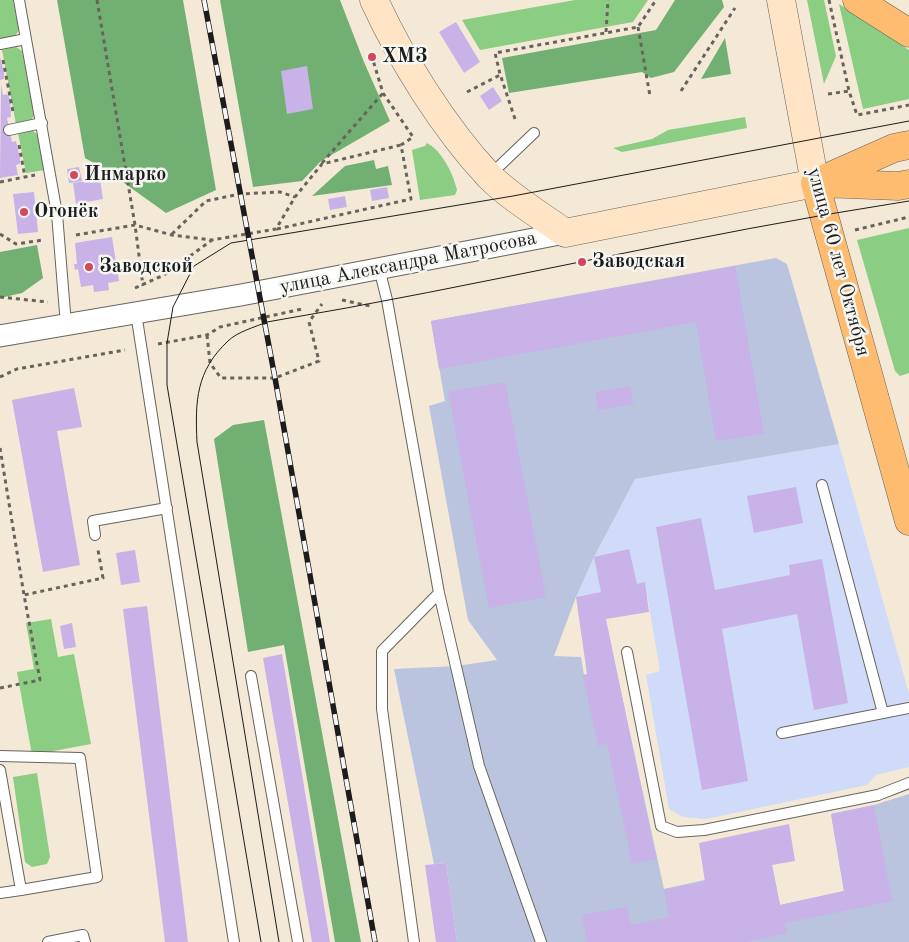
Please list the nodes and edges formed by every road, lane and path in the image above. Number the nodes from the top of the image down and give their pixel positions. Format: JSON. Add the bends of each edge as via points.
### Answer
{"nodes":[{"id":1,"x":19,"y":0,"type":"edge"},
{"id":2,"x":97,"y":0,"type":"edge"},
{"id":3,"x":374,"y":0,"type":"edge"},
{"id":4,"x":608,"y":0,"type":"edge"},
{"id":5,"x":656,"y":0,"type":"edge"},
{"id":6,"x":781,"y":0,"type":"edge"},
{"id":7,"x":829,"y":0,"type":"edge"},
{"id":8,"x":871,"y":5,"type":"edge"},
{"id":9,"x":734,"y":8,"type":"dead end"},
{"id":10,"x":638,"y":27,"type":"junction"},
{"id":11,"x":606,"y":32,"type":"junction"},
{"id":12,"x":909,"y":33,"type":"edge"},
{"id":13,"x":26,"y":38,"type":"junction"},
{"id":14,"x":0,"y":44,"type":"edge"},
{"id":15,"x":372,"y":57,"type":"dead end"},
{"id":16,"x":500,"y":74,"type":"junction"},
{"id":17,"x":681,"y":91,"type":"dead end"},
{"id":18,"x":849,"y":91,"type":"junction"},
{"id":19,"x":467,"y":92,"type":"dead end"},
{"id":20,"x":383,"y":94,"type":"junction"},
{"id":21,"x":828,"y":94,"type":"dead end"},
{"id":22,"x":650,"y":96,"type":"dead end"},
{"id":23,"x":909,"y":105,"type":"edge"},
{"id":24,"x":515,"y":119,"type":"dead end"},
{"id":25,"x":42,"y":123,"type":"junction"},
{"id":26,"x":10,"y":130,"type":"dead end"},
{"id":27,"x":534,"y":133,"type":"dead end"},
{"id":28,"x":401,"y":145,"type":"junction"},
{"id":29,"x":909,"y":145,"type":"edge"},
{"id":30,"x":322,"y":164,"type":"junction"},
{"id":31,"x":50,"y":172,"type":"junction"},
{"id":32,"x":489,"y":176,"type":"junction"},
{"id":33,"x":0,"y":182,"type":"edge"},
{"id":34,"x":815,"y":183,"type":"junction"},
{"id":35,"x":909,"y":184,"type":"edge"},
{"id":36,"x":295,"y":197,"type":"junction"},
{"id":37,"x":909,"y":218,"type":"edge"},
{"id":38,"x":136,"y":225,"type":"junction"},
{"id":39,"x":276,"y":229,"type":"junction"},
{"id":40,"x":855,"y":230,"type":"dead end"},
{"id":41,"x":565,"y":233,"type":"junction"},
{"id":42,"x":0,"y":234,"type":"edge"},
{"id":43,"x":172,"y":234,"type":"junction"},
{"id":44,"x":57,"y":238,"type":"junction"},
{"id":45,"x":212,"y":240,"type":"junction"},
{"id":46,"x":379,"y":268,"type":"junction"},
{"id":47,"x":143,"y":286,"type":"junction"},
{"id":48,"x":126,"y":290,"type":"dead end"},
{"id":49,"x":336,"y":301,"type":"dead end"},
{"id":50,"x":329,"y":303,"type":"dead end"},
{"id":51,"x":322,"y":304,"type":"junction"},
{"id":52,"x":312,"y":306,"type":"dead end"},
{"id":53,"x":303,"y":308,"type":"dead end"},
{"id":54,"x":136,"y":313,"type":"junction"},
{"id":55,"x":389,"y":316,"type":"junction"},
{"id":56,"x":66,"y":325,"type":"junction"},
{"id":57,"x":206,"y":335,"type":"junction"},
{"id":58,"x":0,"y":336,"type":"edge"},
{"id":59,"x":167,"y":343,"type":"dead end"},
{"id":60,"x":100,"y":353,"type":"dead end"},
{"id":61,"x":0,"y":377,"type":"edge"},
{"id":62,"x":0,"y":448,"type":"edge"},
{"id":63,"x":822,"y":485,"type":"dead end"},
{"id":64,"x":167,"y":508,"type":"junction"},
{"id":65,"x":909,"y":521,"type":"edge"},
{"id":66,"x":95,"y":535,"type":"joint"},
{"id":67,"x":438,"y":592,"type":"junction"},
{"id":68,"x":24,"y":595,"type":"junction"},
{"id":69,"x":627,"y":652,"type":"dead end"},
{"id":70,"x":251,"y":676,"type":"dead end"},
{"id":71,"x":0,"y":688,"type":"edge"},
{"id":72,"x":909,"y":708,"type":"edge"},
{"id":73,"x":883,"y":714,"type":"junction"},
{"id":74,"x":782,"y":733,"type":"dead end"},
{"id":75,"x":0,"y":756,"type":"edge"},
{"id":76,"x":0,"y":770,"type":"edge"},
{"id":77,"x":909,"y":783,"type":"edge"},
{"id":78,"x":21,"y":890,"type":"junction"},
{"id":79,"x":0,"y":893,"type":"edge"},
{"id":80,"x":48,"y":942,"type":"edge"},
{"id":81,"x":85,"y":942,"type":"edge"},
{"id":82,"x":234,"y":942,"type":"edge"},
{"id":83,"x":298,"y":942,"type":"edge"},
{"id":84,"x":414,"y":942,"type":"edge"},
{"id":85,"x":541,"y":942,"type":"edge"}],
"edges":[{"from":1,"to":13,"type":"lane"},
{"from":2,"to":38,"type":"path"},
{"from":3,"to":32,"type":"main road","via":[[390,34],[443,119]]},
{"from":4,"to":11,"type":"path"},
{"from":5,"to":10,"type":"path"},
{"from":6,"to":34,"type":"main road","name":"улица 60 лет Октября"},
{"from":7,"to":18,"type":"path"},
{"from":8,"to":12,"type":"main road"},
{"from":9,"to":17,"type":"path"},
{"from":10,"to":11,"type":"path"},
{"from":10,"to":22,"type":"path"},
{"from":11,"to":16,"type":"path","via":[[496,53]]},
{"from":13,"to":14,"type":"lane"},
{"from":13,"to":25,"type":"lane"},
{"from":15,"to":20,"type":"path"},
{"from":16,"to":19,"type":"path"},
{"from":16,"to":24,"type":"path"},
{"from":18,"to":21,"type":"path"},
{"from":18,"to":23,"type":"path","via":[[857,115]]},
{"from":20,"to":28,"type":"path","via":[[412,137]]},
{"from":20,"to":30,"type":"path"},
{"from":25,"to":26,"type":"lane"},
{"from":25,"to":31,"type":"lane"},
{"from":27,"to":32,"type":"lane"},
{"from":28,"to":30,"type":"path"},
{"from":28,"to":39,"type":"path","via":[[411,199]]},
{"from":29,"to":34,"type":"main road","name":"улица Александра Матросова","via":[[894,148]]},
{"from":30,"to":36,"type":"path"},
{"from":31,"to":33,"type":"path"},
{"from":31,"to":44,"type":"lane","via":[[57,214]]},
{"from":32,"to":41,"type":"main road"},
{"from":34,"to":35,"type":"main road","name":"улица Александра Матросова"},
{"from":34,"to":41,"type":"main road","name":"улица Александра Матросова"},
{"from":34,"to":65,"type":"main road","name":"улица 60 лет Октября"},
{"from":36,"to":39,"type":"path"},
{"from":36,"to":43,"type":"path","via":[[280,192],[240,194],[206,201]]},
{"from":37,"to":40,"type":"path"},
{"from":38,"to":43,"type":"path"},
{"from":38,"to":44,"type":"path"},
{"from":38,"to":47,"type":"path"},
{"from":39,"to":45,"type":"path"},
{"from":41,"to":46,"type":"street","name":"улица Александра Матросова"},
{"from":42,"to":44,"type":"path","via":[[16,244]]},
{"from":43,"to":45,"type":"path"},
{"from":44,"to":56,"type":"lane"},
{"from":45,"to":47,"type":"path"},
{"from":46,"to":54,"type":"street","name":"улица Александра Матросова"},
{"from":46,"to":55,"type":"lane"},
{"from":47,"to":48,"type":"path"},
{"from":49,"to":55,"type":"path","via":[[368,304]]},
{"from":50,"to":51,"type":"path"},
{"from":51,"to":52,"type":"path"},
{"from":51,"to":57,"type":"path","via":[[309,322],[319,361],[275,378],[221,378],[210,364]]},
{"from":53,"to":57,"type":"path","via":[[220,327]]},
{"from":54,"to":56,"type":"street","name":"улица Александра Матросова"},
{"from":54,"to":64,"type":"lane"},
{"from":55,"to":67,"type":"lane"},
{"from":56,"to":58,"type":"street","name":"улица Александра Матросова"},
{"from":57,"to":59,"type":"path"},
{"from":60,"to":61,"type":"path","via":[[17,369]]},
{"from":62,"to":68,"type":"path"},
{"from":63,"to":73,"type":"lane"},
{"from":64,"to":66,"type":"lane","via":[[94,522]]},
{"from":64,"to":82,"type":"lane"},
{"from":66,"to":68,"type":"path","via":[[103,578]]},
{"from":67,"to":84,"type":"lane","via":[[382,651],[382,709]]},
{"from":67,"to":85,"type":"lane","via":[[479,766]]},
{"from":68,"to":71,"type":"path","via":[[40,680]]},
{"from":69,"to":77,"type":"lane","via":[[661,826],[677,832],[704,830],[878,795]]},
{"from":70,"to":83,"type":"lane"},
{"from":72,"to":73,"type":"lane"},
{"from":73,"to":74,"type":"lane"},
{"from":75,"to":78,"type":"lane","via":[[80,758],[97,877]]},
{"from":76,"to":78,"type":"lane"},
{"from":78,"to":79,"type":"lane"},
{"from":80,"to":81,"type":"lane","via":[[84,935]]}]}
